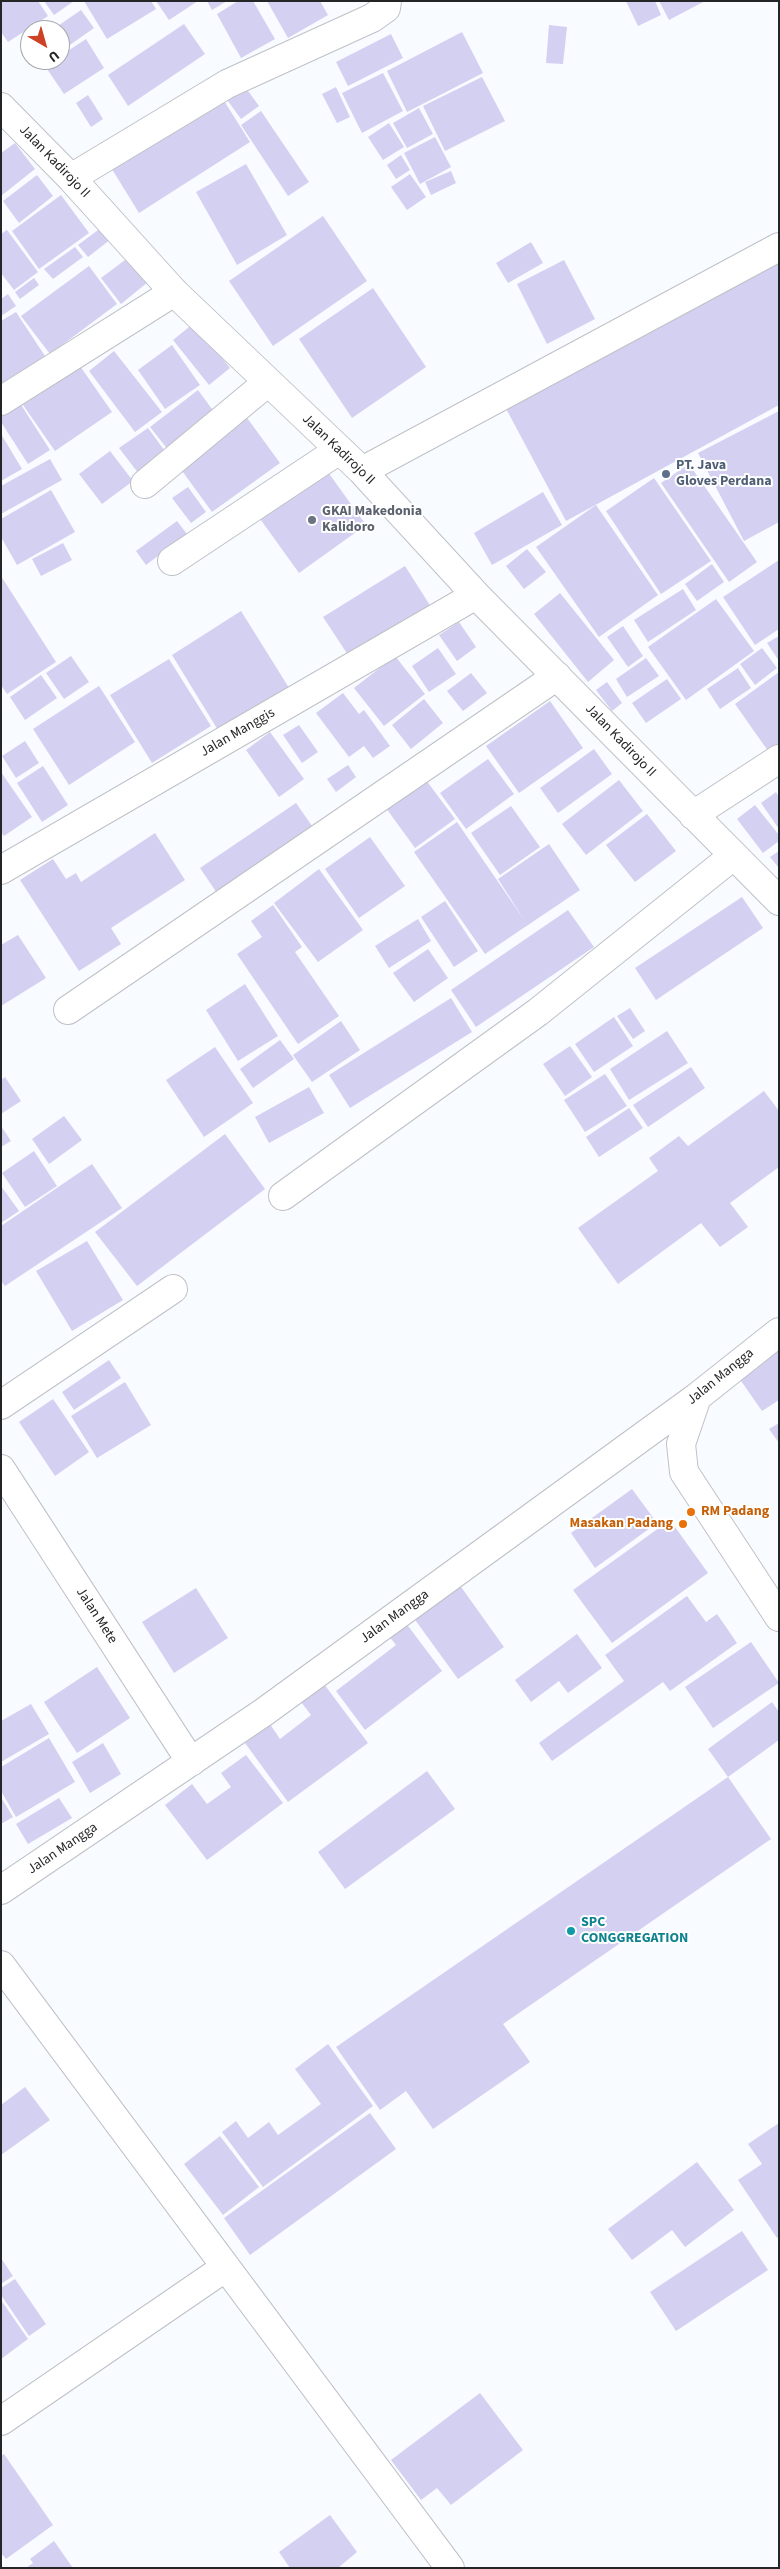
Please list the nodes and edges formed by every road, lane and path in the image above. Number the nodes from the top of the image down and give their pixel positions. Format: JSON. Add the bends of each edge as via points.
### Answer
{"nodes":[{"id":1,"x":388,"y":1,"type":"edge"},
{"id":2,"x":1,"y":107,"type":"edge"},
{"id":3,"x":71,"y":178,"type":"junction"},
{"id":4,"x":779,"y":247,"type":"edge"},
{"id":5,"x":174,"y":292,"type":"junction"},
{"id":6,"x":268,"y":382,"type":"junction"},
{"id":7,"x":1,"y":401,"type":"edge"},
{"id":8,"x":340,"y":450,"type":"junction"},
{"id":9,"x":362,"y":471,"type":"junction"},
{"id":10,"x":145,"y":484,"type":"dead end"},
{"id":11,"x":172,"y":561,"type":"dead end"},
{"id":12,"x":476,"y":595,"type":"junction"},
{"id":13,"x":557,"y":676,"type":"junction"},
{"id":14,"x":779,"y":759,"type":"edge"},
{"id":15,"x":693,"y":815,"type":"junction"},
{"id":16,"x":733,"y":856,"type":"junction"},
{"id":17,"x":1,"y":870,"type":"edge"},
{"id":18,"x":779,"y":901,"type":"edge"},
{"id":19,"x":68,"y":1010,"type":"dead end"},
{"id":20,"x":282,"y":1196,"type":"dead end"},
{"id":21,"x":174,"y":1289,"type":"dead end"},
{"id":22,"x":779,"y":1332,"type":"edge"},
{"id":23,"x":697,"y":1398,"type":"junction"},
{"id":24,"x":1,"y":1406,"type":"edge"},
{"id":25,"x":1,"y":1469,"type":"edge"},
{"id":26,"x":779,"y":1616,"type":"edge"},
{"id":27,"x":191,"y":1762,"type":"junction"},
{"id":28,"x":1,"y":1890,"type":"edge"},
{"id":29,"x":1,"y":1964,"type":"edge"},
{"id":30,"x":226,"y":2267,"type":"junction"},
{"id":31,"x":1,"y":2421,"type":"edge"},
{"id":32,"x":450,"y":2568,"type":"edge"}],
"edges":[{"from":1,"to":3,"type":"street","via":[[386,8],[372,18],[227,84]]},
{"from":2,"to":3,"type":"street","name":"Jalan Kadirojo II"},
{"from":3,"to":5,"type":"street","name":"Jalan Kadirojo II"},
{"from":4,"to":9,"type":"street"},
{"from":5,"to":6,"type":"street","name":"Jalan Kadirojo II"},
{"from":5,"to":7,"type":"street"},
{"from":6,"to":8,"type":"street","name":"Jalan Kadirojo II"},
{"from":6,"to":10,"type":"street"},
{"from":8,"to":9,"type":"street","name":"Jalan Kadirojo II"},
{"from":8,"to":11,"type":"street"},
{"from":9,"to":12,"type":"street","name":"Jalan Kadirojo II"},
{"from":12,"to":13,"type":"street","name":"Jalan Kadirojo II"},
{"from":12,"to":17,"type":"street","name":"Jalan Manggis"},
{"from":13,"to":15,"type":"street","name":"Jalan Kadirojo II"},
{"from":13,"to":19,"type":"street"},
{"from":14,"to":15,"type":"street"},
{"from":15,"to":16,"type":"street","name":"Jalan Kadirojo II"},
{"from":16,"to":18,"type":"street","name":"Jalan Kadirojo II"},
{"from":16,"to":20,"type":"street","via":[[538,1012]]},
{"from":21,"to":24,"type":"street"},
{"from":22,"to":23,"type":"street","name":"Jalan Mangga"},
{"from":23,"to":26,"type":"street","via":[[681,1444],[684,1472]]},
{"from":23,"to":27,"type":"street","name":"Jalan Mangga"},
{"from":25,"to":27,"type":"street","name":"Jalan Mete"},
{"from":27,"to":28,"type":"street","name":"Jalan Mangga"},
{"from":29,"to":30,"type":"street"},
{"from":30,"to":31,"type":"street"},
{"from":30,"to":32,"type":"street"}]}
